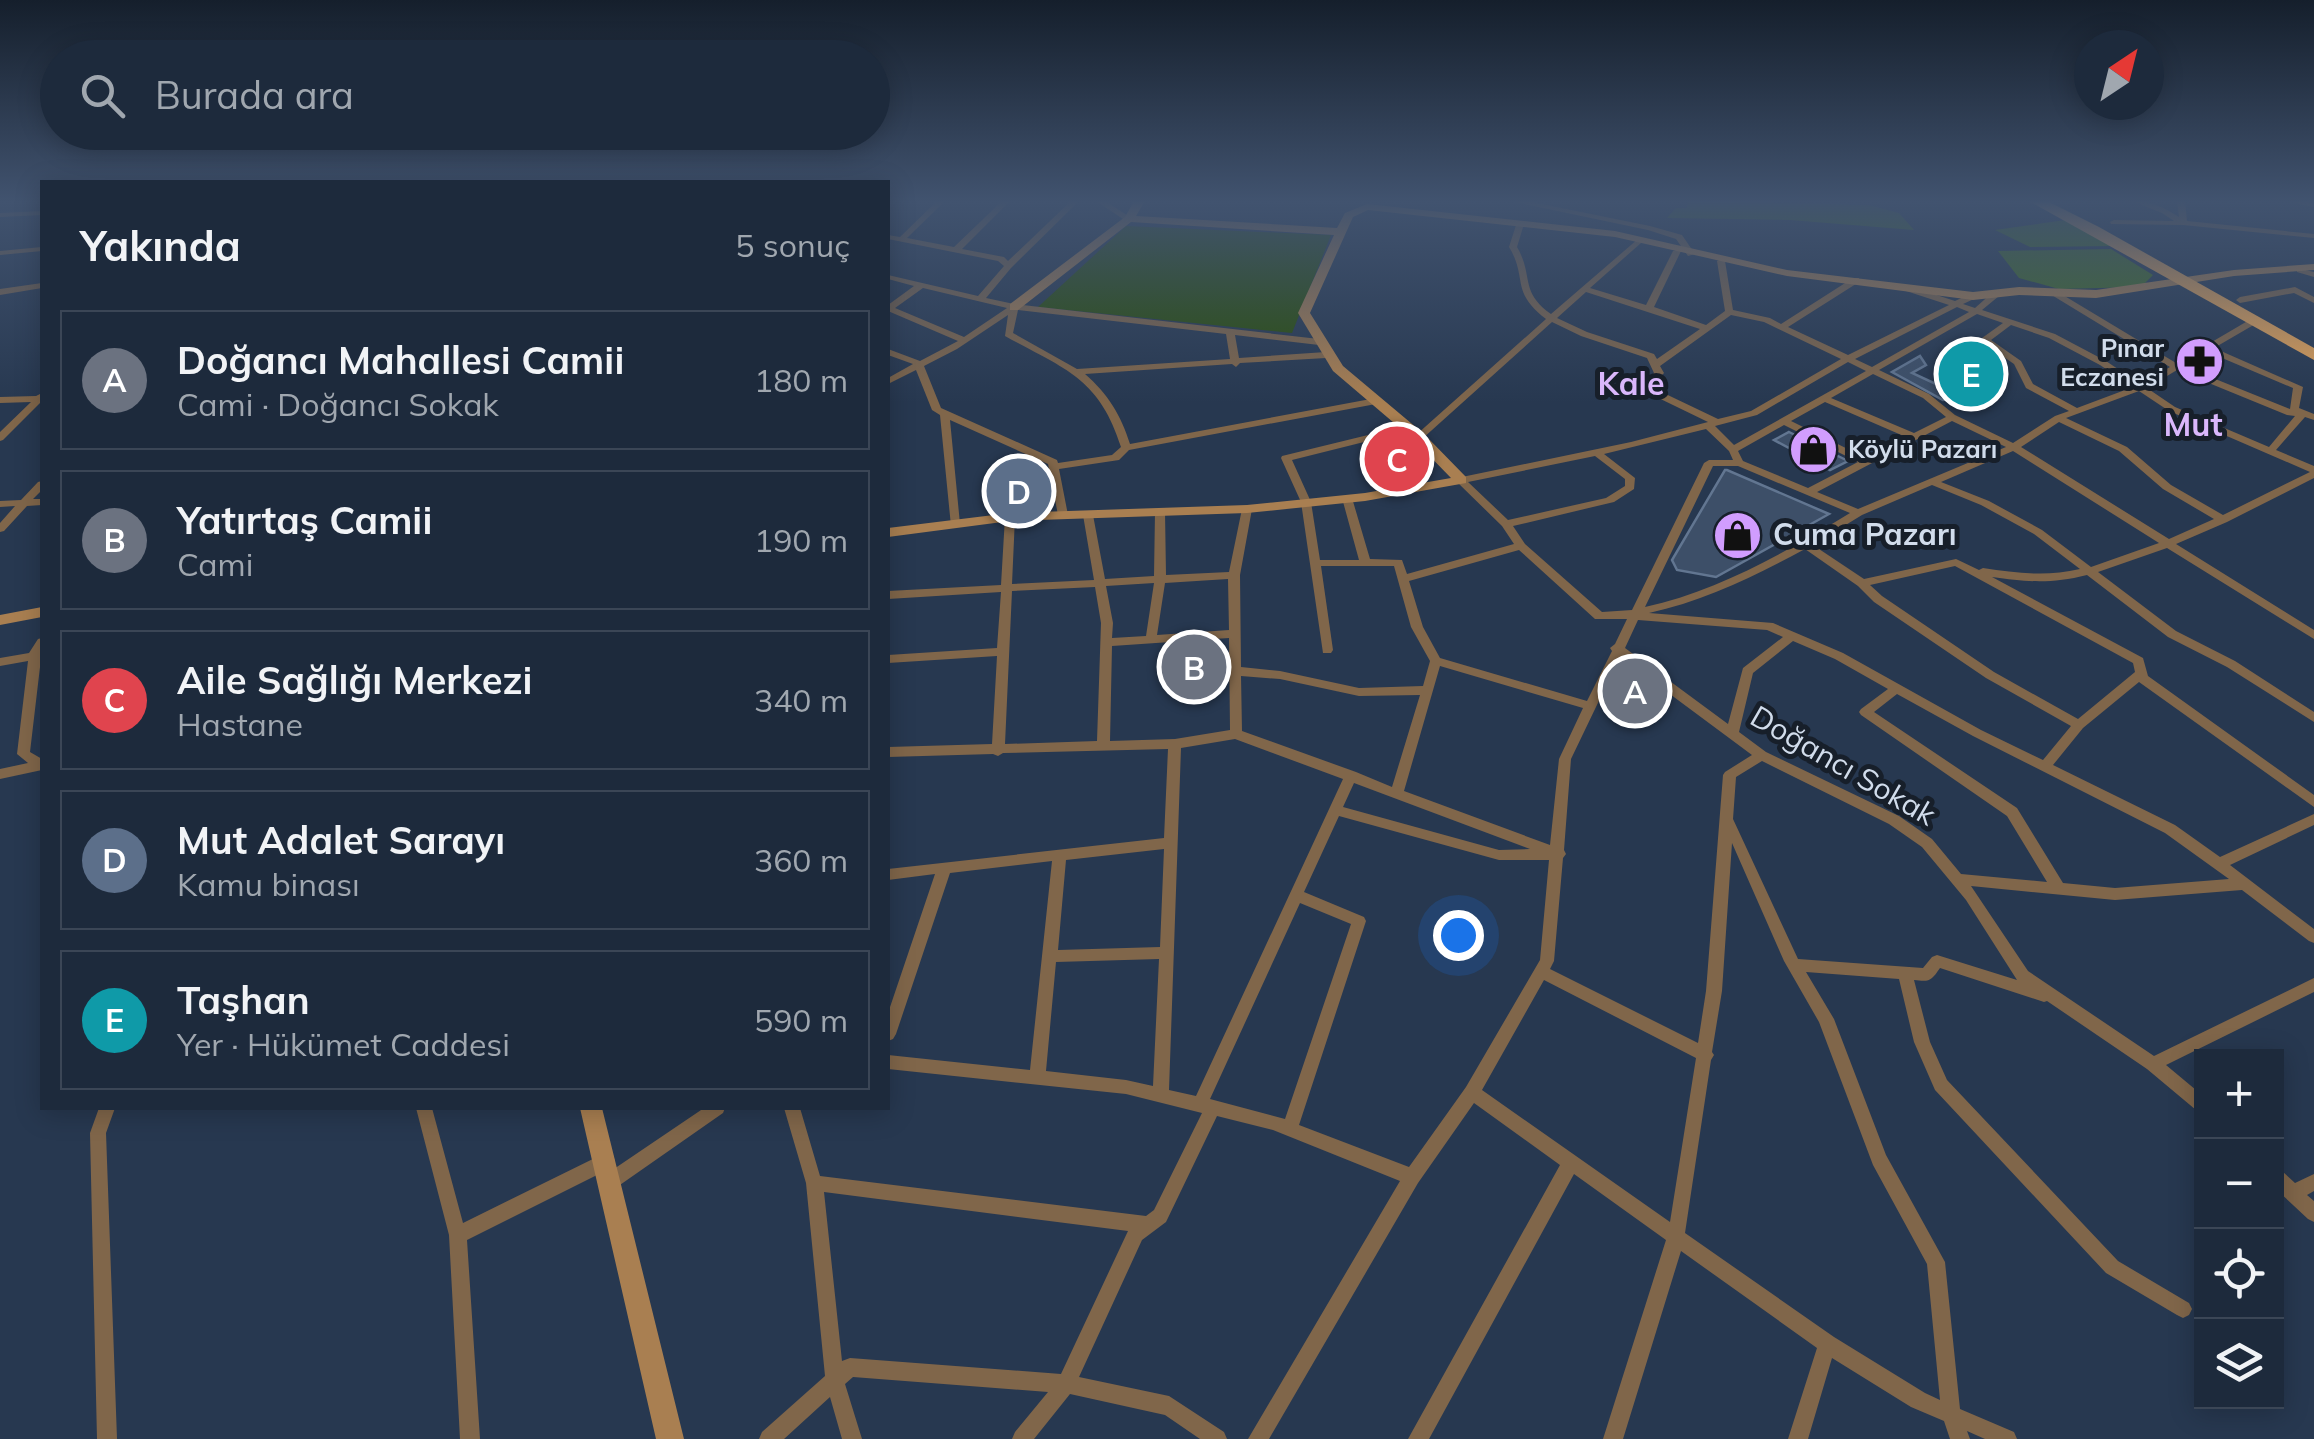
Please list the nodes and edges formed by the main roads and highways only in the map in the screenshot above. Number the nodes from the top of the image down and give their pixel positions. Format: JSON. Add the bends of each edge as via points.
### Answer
{"nodes":[{"id":1,"x":2161,"y":268,"type":"edge"},
{"id":2,"x":2170,"y":268,"type":"edge"},
{"id":3,"x":2195,"y":282,"type":"junction"},
{"id":4,"x":2314,"y":341,"type":"edge"},
{"id":5,"x":2314,"y":355,"type":"edge"}],
"edges":[{"from":1,"to":3,"type":"highway"},
{"from":2,"to":3,"type":"highway"},
{"from":3,"to":4,"type":"highway"},
{"from":3,"to":5,"type":"highway"}]}
